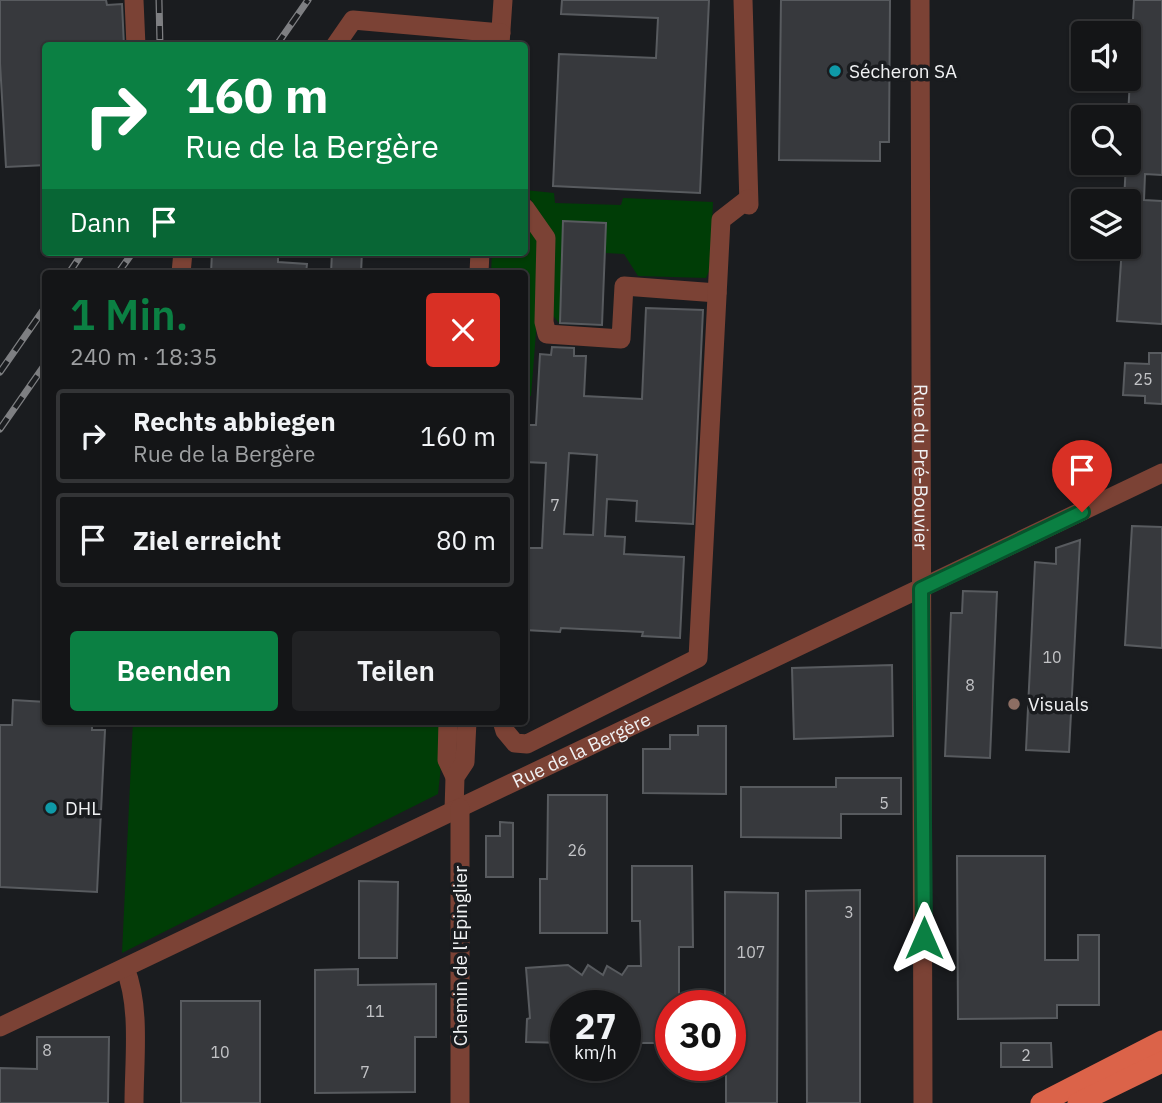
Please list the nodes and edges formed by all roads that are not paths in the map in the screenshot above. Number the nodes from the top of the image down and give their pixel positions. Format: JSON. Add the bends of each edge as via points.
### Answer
{"nodes":[{"id":1,"x":134,"y":0,"type":"edge"},
{"id":2,"x":503,"y":0,"type":"edge"},
{"id":3,"x":743,"y":0,"type":"edge"},
{"id":4,"x":920,"y":0,"type":"edge"},
{"id":5,"x":501,"y":39,"type":"edge"},
{"id":6,"x":136,"y":42,"type":"edge"},
{"id":7,"x":338,"y":42,"type":"edge"},
{"id":8,"x":528,"y":212,"type":"edge"},
{"id":9,"x":718,"y":293,"type":"junction"},
{"id":10,"x":1162,"y":474,"type":"edge"},
{"id":11,"x":921,"y":589,"type":"junction"},
{"id":12,"x":449,"y":725,"type":"edge"},
{"id":13,"x":467,"y":725,"type":"edge"},
{"id":14,"x":503,"y":725,"type":"edge"},
{"id":15,"x":455,"y":777,"type":"junction"},
{"id":16,"x":457,"y":809,"type":"junction"},
{"id":17,"x":125,"y":968,"type":"junction"},
{"id":18,"x":0,"y":1027,"type":"edge"},
{"id":19,"x":1162,"y":1041,"type":"edge"},
{"id":20,"x":1162,"y":1062,"type":"edge"},
{"id":21,"x":134,"y":1103,"type":"edge"},
{"id":22,"x":460,"y":1103,"type":"edge"},
{"id":23,"x":923,"y":1103,"type":"edge"},
{"id":24,"x":1041,"y":1103,"type":"edge"},
{"id":25,"x":1078,"y":1103,"type":"edge"}],
"edges":[{"from":1,"to":6,"type":"street"},
{"from":2,"to":5,"type":"street"},
{"from":3,"to":9,"type":"street","via":[[748,202],[721,220]]},
{"from":4,"to":11,"type":"street","name":"Rue du Pré-Bouvier"},
{"from":5,"to":7,"type":"street","via":[[353,20]]},
{"from":8,"to":9,"type":"street","via":[[546,238],[547,334],[621,340],[624,286]]},
{"from":9,"to":14,"type":"street","via":[[698,658],[527,744],[515,743]]},
{"from":10,"to":11,"type":"street","name":"Rue de la Bergère"},
{"from":11,"to":16,"type":"street","name":"Rue de la Bergère"},
{"from":11,"to":23,"type":"street","name":"Rue du Pré-Bouvier"},
{"from":12,"to":15,"type":"street","via":[[447,760]]},
{"from":13,"to":15,"type":"street","via":[[465,762]]},
{"from":15,"to":16,"type":"street","name":"Chemin de l'Epinglier"},
{"from":16,"to":17,"type":"street","name":"Rue de la Bergère"},
{"from":16,"to":22,"type":"street","name":"Chemin de l'Epinglier"},
{"from":17,"to":18,"type":"street","name":"Rue de la Bergère"},
{"from":17,"to":21,"type":"street","via":[[133,1000]]},
{"from":19,"to":24,"type":"main road"},
{"from":20,"to":25,"type":"main road"}]}
